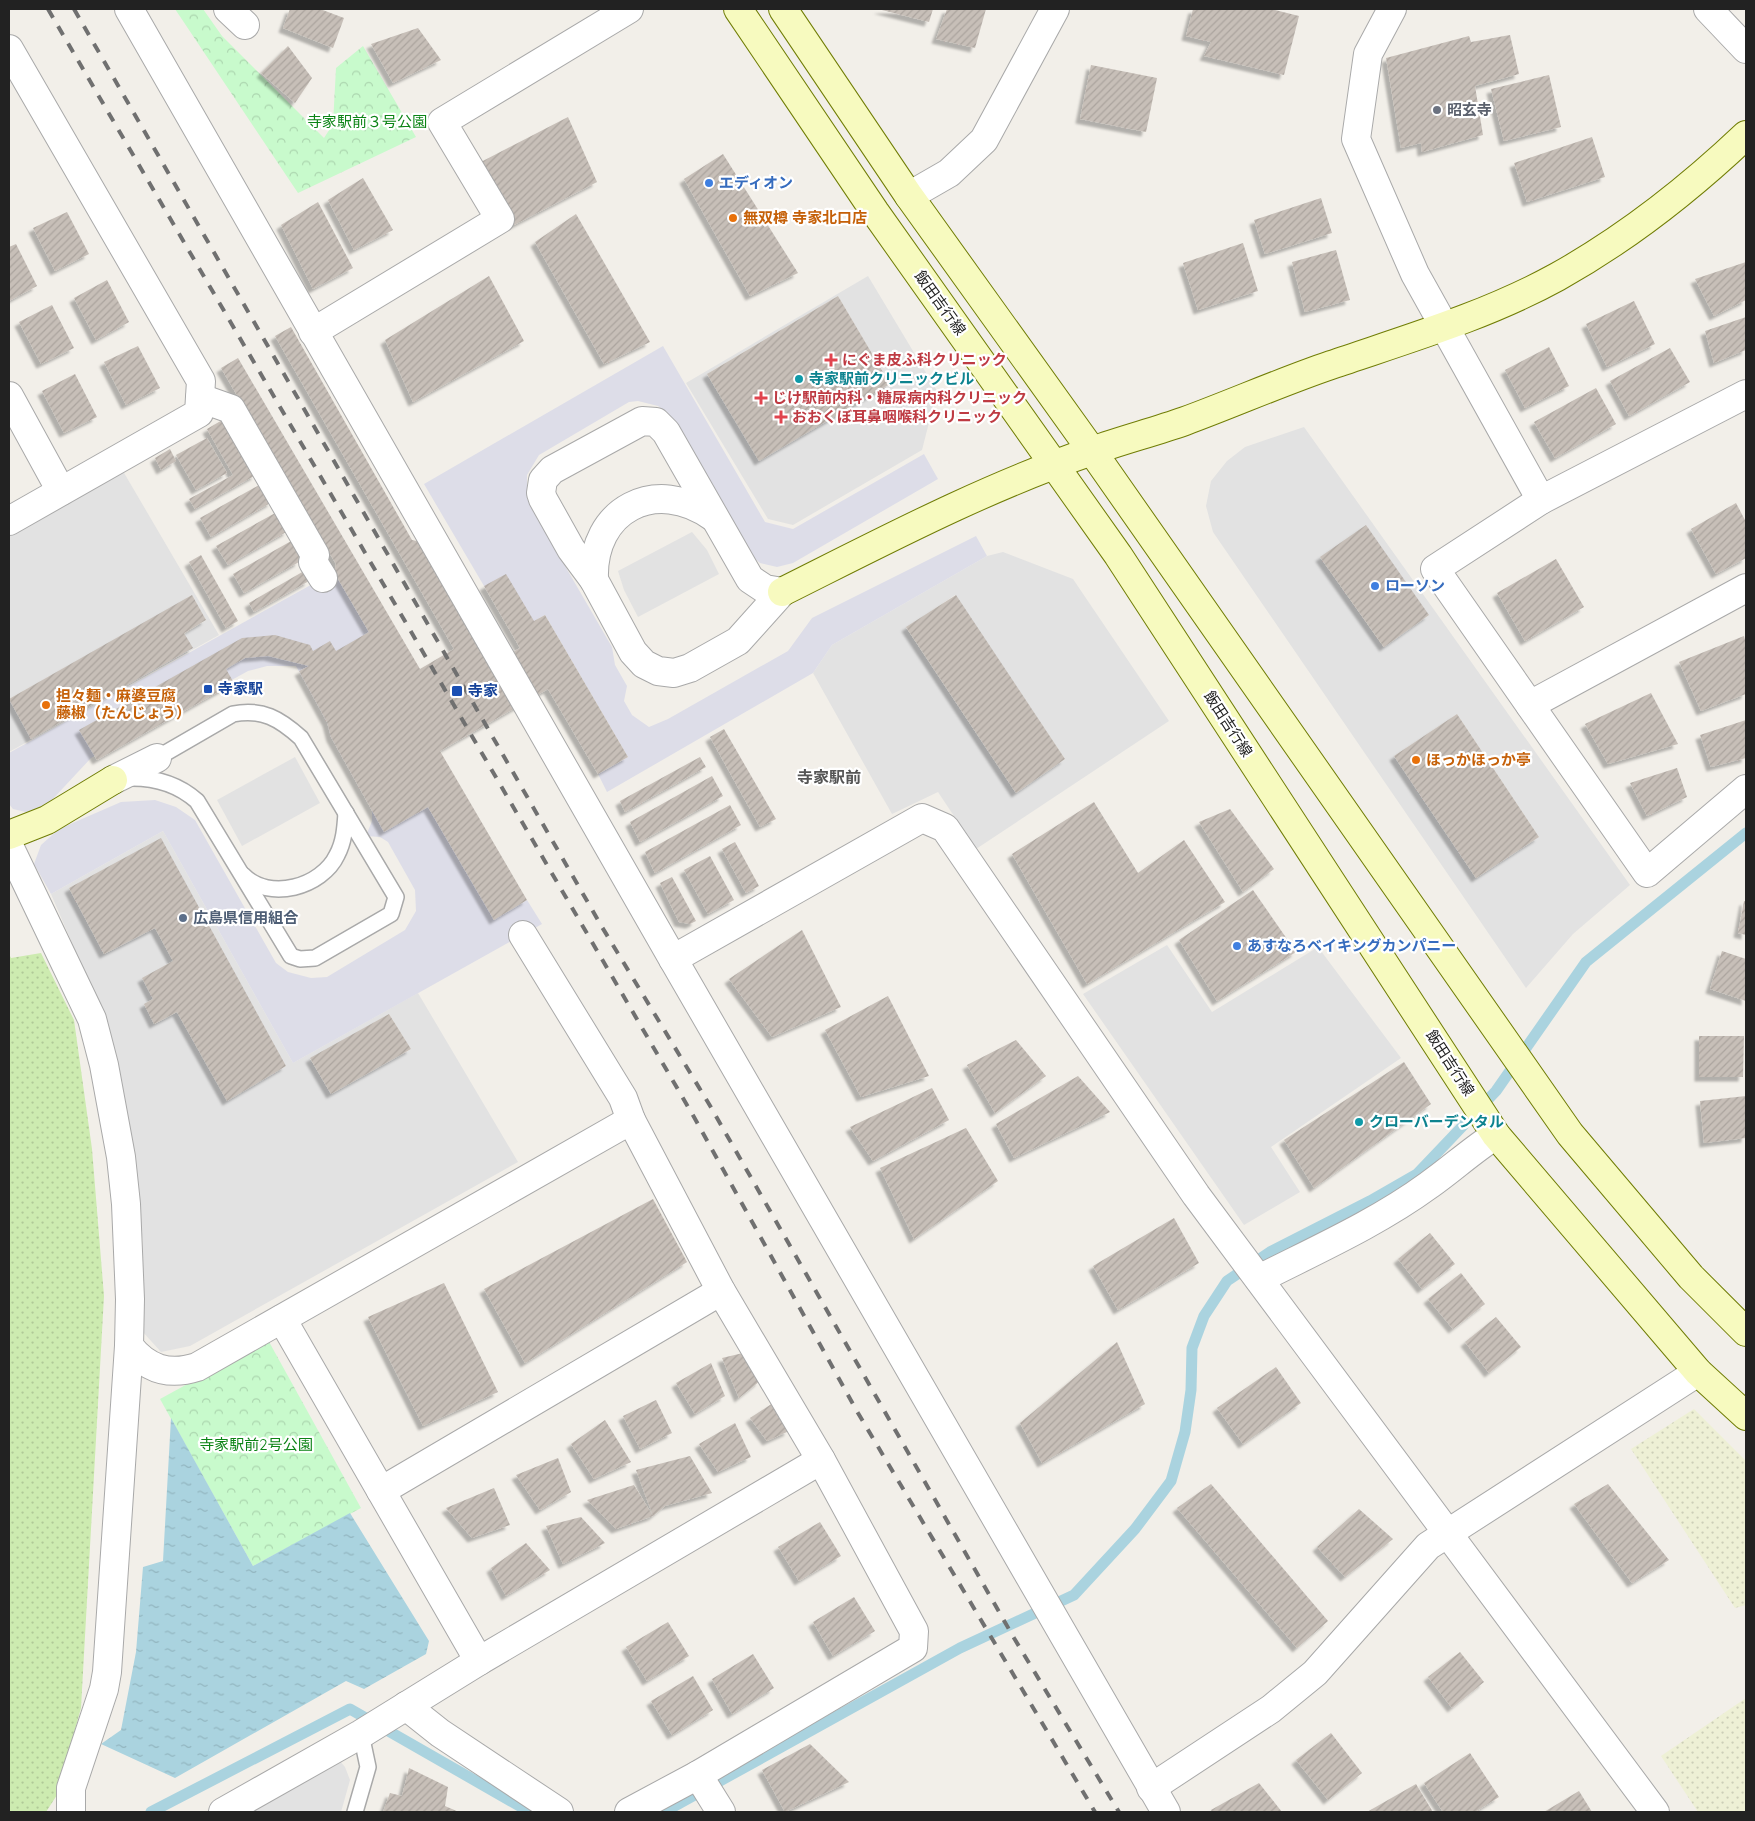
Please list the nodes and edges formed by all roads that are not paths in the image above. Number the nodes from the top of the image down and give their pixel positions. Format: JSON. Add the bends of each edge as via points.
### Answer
{"nodes":[{"id":1,"x":128,"y":9,"type":"edge"},
{"id":2,"x":630,"y":9,"type":"edge"},
{"id":3,"x":738,"y":9,"type":"edge"},
{"id":4,"x":783,"y":9,"type":"edge"},
{"id":5,"x":1055,"y":9,"type":"edge"},
{"id":6,"x":1392,"y":9,"type":"edge"},
{"id":7,"x":1708,"y":9,"type":"edge"},
{"id":8,"x":9,"y":49,"type":"edge"},
{"id":9,"x":1746,"y":49,"type":"edge"},
{"id":10,"x":1746,"y":135,"type":"edge"},
{"id":11,"x":908,"y":196,"type":"junction"},
{"id":12,"x":1443,"y":326,"type":"junction"},
{"id":13,"x":313,"y":332,"type":"junction"},
{"id":14,"x":1746,"y":394,"type":"edge"},
{"id":15,"x":9,"y":396,"type":"edge"},
{"id":16,"x":200,"y":398,"type":"junction"},
{"id":17,"x":1092,"y":451,"type":"junction"},
{"id":18,"x":1056,"y":465,"type":"junction"},
{"id":19,"x":61,"y":491,"type":"junction"},
{"id":20,"x":1541,"y":500,"type":"junction"},
{"id":21,"x":713,"y":517,"type":"junction"},
{"id":22,"x":9,"y":521,"type":"edge"},
{"id":23,"x":323,"y":578,"type":"dead end"},
{"id":24,"x":594,"y":580,"type":"junction"},
{"id":25,"x":1746,"y":588,"type":"edge"},
{"id":26,"x":782,"y":592,"type":"junction"},
{"id":27,"x":1530,"y":705,"type":"junction"},
{"id":28,"x":157,"y":758,"type":"joint"},
{"id":29,"x":113,"y":780,"type":"junction"},
{"id":30,"x":1746,"y":789,"type":"edge"},
{"id":31,"x":346,"y":813,"type":"junction"},
{"id":32,"x":9,"y":835,"type":"edge"},
{"id":33,"x":9,"y":846,"type":"edge"},
{"id":34,"x":238,"y":870,"type":"junction"},
{"id":35,"x":523,"y":935,"type":"dead end"},
{"id":36,"x":673,"y":960,"type":"junction"},
{"id":37,"x":631,"y":1120,"type":"junction"},
{"id":38,"x":1496,"y":1135,"type":"junction"},
{"id":39,"x":1259,"y":1279,"type":"junction"},
{"id":40,"x":721,"y":1291,"type":"junction"},
{"id":41,"x":282,"y":1319,"type":"junction"},
{"id":42,"x":1746,"y":1332,"type":"edge"},
{"id":43,"x":129,"y":1346,"type":"junction"},
{"id":44,"x":1698,"y":1372,"type":"junction"},
{"id":45,"x":1746,"y":1416,"type":"edge"},
{"id":46,"x":820,"y":1460,"type":"junction"},
{"id":47,"x":381,"y":1491,"type":"junction"},
{"id":48,"x":1446,"y":1532,"type":"junction"},
{"id":49,"x":479,"y":1661,"type":"junction"},
{"id":50,"x":406,"y":1706,"type":"junction"},
{"id":51,"x":361,"y":1734,"type":"junction"},
{"id":52,"x":698,"y":1775,"type":"junction"},
{"id":53,"x":1152,"y":1788,"type":"junction"},
{"id":54,"x":70,"y":1812,"type":"edge"},
{"id":55,"x":223,"y":1812,"type":"edge"},
{"id":56,"x":355,"y":1812,"type":"edge"},
{"id":57,"x":559,"y":1812,"type":"edge"},
{"id":58,"x":629,"y":1812,"type":"edge"},
{"id":59,"x":721,"y":1812,"type":"edge"},
{"id":60,"x":1166,"y":1812,"type":"edge"},
{"id":61,"x":1655,"y":1812,"type":"edge"}],
"edges":[{"from":1,"to":13,"type":"street"},
{"from":2,"to":13,"type":"street","via":[[442,122],[500,219]]},
{"from":3,"to":18,"type":"main road","name":"飯田吉行線","via":[[875,212]]},
{"from":4,"to":11,"type":"main road"},
{"from":5,"to":11,"type":"street","via":[[984,140],[949,173]]},
{"from":6,"to":12,"type":"street","via":[[1368,54],[1356,139],[1415,274]]},
{"from":7,"to":9,"type":"street"},
{"from":8,"to":16,"type":"street","via":[[201,381]]},
{"from":10,"to":12,"type":"main road","via":[[1684,192],[1607,248],[1516,298]]},
{"from":11,"to":17,"type":"main road"},
{"from":12,"to":17,"type":"main road","via":[[1299,376],[1184,422]]},
{"from":12,"to":20,"type":"street"},
{"from":13,"to":36,"type":"street"},
{"from":14,"to":20,"type":"street"},
{"from":15,"to":19,"type":"street"},
{"from":16,"to":19,"type":"street","via":[[200,413]]},
{"from":16,"to":23,"type":"street","via":[[231,408],[315,556],[313,562]]},
{"from":17,"to":18,"type":"main road"},
{"from":17,"to":42,"type":"main road","via":[[1570,1134],[1692,1277]]},
{"from":18,"to":26,"type":"main road","via":[[971,498]]},
{"from":18,"to":38,"type":"main road","name":"飯田吉行線"},
{"from":19,"to":22,"type":"street"},
{"from":20,"to":27,"type":"street","via":[[1435,570]]},
{"from":21,"to":24,"type":"street","via":[[686,502],[670,498],[638,503],[618,516],[602,534],[595,557]]},
{"from":21,"to":24,"type":"street","via":[[661,426],[649,421],[636,424],[552,470],[546,474],[541,486],[543,500],[571,549]]},
{"from":21,"to":26,"type":"street","via":[[750,580],[765,589]]},
{"from":24,"to":26,"type":"street","via":[[644,664],[658,671],[674,673],[690,668],[738,641]]},
{"from":25,"to":27,"type":"street"},
{"from":27,"to":30,"type":"street","via":[[1647,873]]},
{"from":28,"to":29,"type":"street"},
{"from":28,"to":31,"type":"lane","via":[[233,714],[265,714],[285,723],[300,738]]},
{"from":29,"to":32,"type":"main road","via":[[47,820]]},
{"from":29,"to":34,"type":"lane","via":[[151,779],[188,793],[197,801]]},
{"from":31,"to":34,"type":"lane","via":[[337,857],[317,878],[290,889],[275,888],[248,880]]},
{"from":31,"to":34,"type":"lane","via":[[396,897],[387,918],[315,958],[300,960],[291,956]]},
{"from":33,"to":43,"type":"street","via":[[92,1019],[104,1065],[126,1204]]},
{"from":35,"to":37,"type":"street","via":[[623,1098]]},
{"from":36,"to":39,"type":"street","via":[[922,818],[945,828],[1196,1195]]},
{"from":36,"to":53,"type":"street"},
{"from":37,"to":40,"type":"street"},
{"from":37,"to":41,"type":"street"},
{"from":38,"to":39,"type":"street","via":[[1429,1186],[1352,1232]]},
{"from":38,"to":44,"type":"main road","name":"飯田吉行線"},
{"from":39,"to":48,"type":"street"},
{"from":40,"to":46,"type":"street"},
{"from":40,"to":47,"type":"street"},
{"from":41,"to":43,"type":"street","via":[[197,1368],[184,1371],[172,1372],[147,1364]]},
{"from":41,"to":47,"type":"street"},
{"from":43,"to":54,"type":"street","via":[[107,1672],[71,1788]]},
{"from":44,"to":45,"type":"main road","name":"飯田吉行線"},
{"from":44,"to":48,"type":"street"},
{"from":46,"to":49,"type":"street"},
{"from":46,"to":52,"type":"street","via":[[914,1631],[912,1648]]},
{"from":47,"to":49,"type":"street"},
{"from":48,"to":53,"type":"street","via":[[1415,1560],[1314,1672],[1271,1709]]},
{"from":48,"to":61,"type":"street"},
{"from":49,"to":50,"type":"street"},
{"from":50,"to":51,"type":"street"},
{"from":50,"to":57,"type":"street","via":[[440,1733]]},
{"from":51,"to":55,"type":"street"},
{"from":51,"to":56,"type":"lane","via":[[368,1767]]},
{"from":52,"to":58,"type":"street"},
{"from":52,"to":59,"type":"street"},
{"from":53,"to":60,"type":"street"}]}
